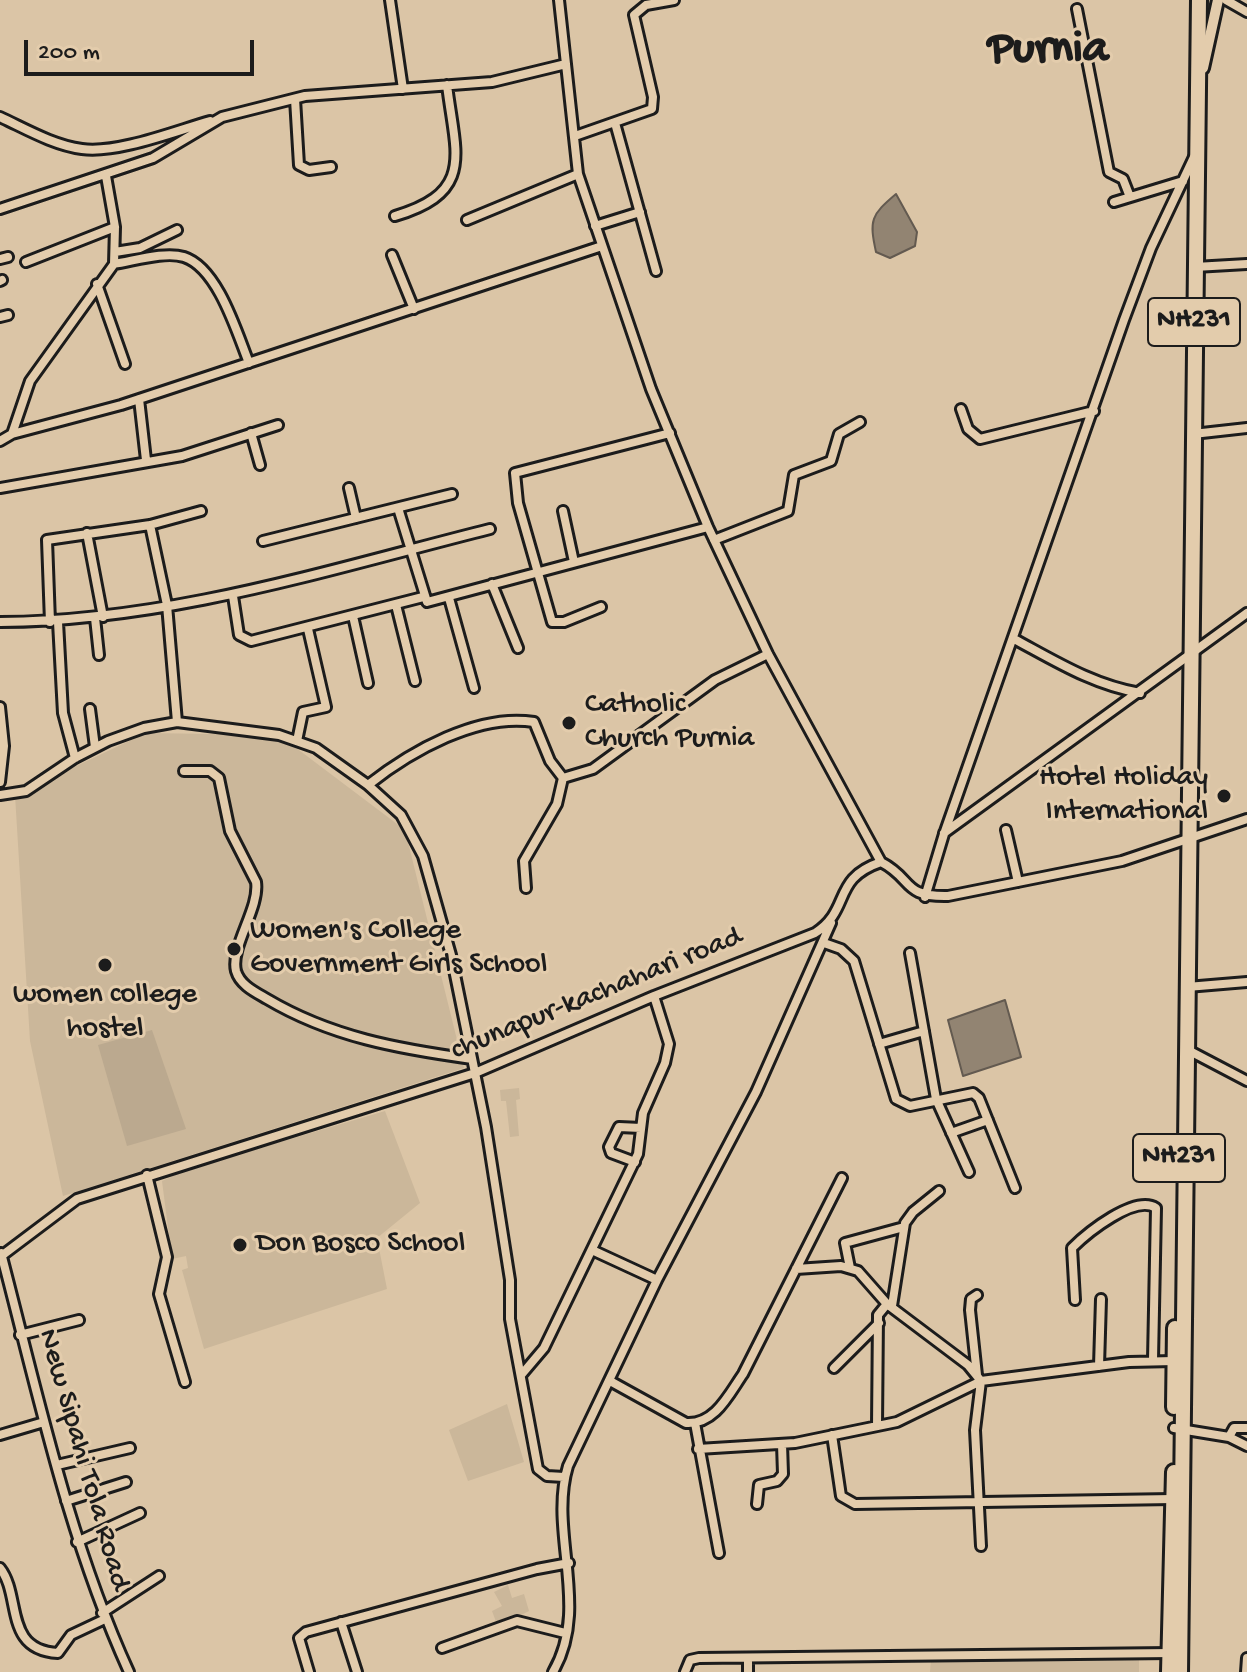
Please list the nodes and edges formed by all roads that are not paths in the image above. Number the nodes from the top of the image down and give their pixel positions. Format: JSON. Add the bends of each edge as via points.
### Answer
{"nodes":[{"id":1,"x":390,"y":0,"type":"edge"},
{"id":2,"x":559,"y":0,"type":"edge"},
{"id":3,"x":674,"y":0,"type":"edge"},
{"id":4,"x":1199,"y":0,"type":"edge"},
{"id":5,"x":1218,"y":0,"type":"edge"},
{"id":6,"x":1226,"y":0,"type":"edge"},
{"id":7,"x":1077,"y":9,"type":"dead end"},
{"id":8,"x":1247,"y":12,"type":"edge"},
{"id":9,"x":566,"y":64,"type":"junction"},
{"id":10,"x":447,"y":85,"type":"junction"},
{"id":11,"x":403,"y":89,"type":"junction"},
{"id":12,"x":1198,"y":90,"type":"junction"},
{"id":13,"x":295,"y":99,"type":"junction"},
{"id":14,"x":0,"y":117,"type":"edge"},
{"id":15,"x":222,"y":117,"type":"junction"},
{"id":16,"x":615,"y":123,"type":"junction"},
{"id":17,"x":575,"y":136,"type":"junction"},
{"id":18,"x":1196,"y":153,"type":"junction"},
{"id":19,"x":331,"y":167,"type":"dead end"},
{"id":20,"x":578,"y":174,"type":"junction"},
{"id":21,"x":106,"y":176,"type":"junction"},
{"id":22,"x":1183,"y":181,"type":"junction"},
{"id":23,"x":1130,"y":197,"type":"junction"},
{"id":24,"x":1114,"y":202,"type":"dead end"},
{"id":25,"x":0,"y":209,"type":"edge"},
{"id":26,"x":640,"y":212,"type":"junction"},
{"id":27,"x":395,"y":216,"type":"dead end"},
{"id":28,"x":467,"y":220,"type":"dead end"},
{"id":29,"x":595,"y":226,"type":"junction"},
{"id":30,"x":115,"y":227,"type":"junction"},
{"id":31,"x":177,"y":230,"type":"dead end"},
{"id":32,"x":602,"y":246,"type":"junction"},
{"id":33,"x":115,"y":252,"type":"junction"},
{"id":34,"x":392,"y":255,"type":"dead end"},
{"id":35,"x":26,"y":262,"type":"dead end"},
{"id":36,"x":114,"y":264,"type":"junction"},
{"id":37,"x":1247,"y":264,"type":"edge"},
{"id":38,"x":1195,"y":267,"type":"junction"},
{"id":39,"x":656,"y":271,"type":"dead end"},
{"id":40,"x":97,"y":284,"type":"junction"},
{"id":41,"x":414,"y":309,"type":"junction"},
{"id":42,"x":249,"y":363,"type":"junction"},
{"id":43,"x":125,"y":364,"type":"dead end"},
{"id":44,"x":139,"y":399,"type":"junction"},
{"id":45,"x":961,"y":409,"type":"dead end"},
{"id":46,"x":1094,"y":411,"type":"junction"},
{"id":47,"x":860,"y":422,"type":"dead end"},
{"id":48,"x":278,"y":425,"type":"dead end"},
{"id":49,"x":1247,"y":428,"type":"edge"},
{"id":50,"x":251,"y":433,"type":"junction"},
{"id":51,"x":670,"y":433,"type":"junction"},
{"id":52,"x":12,"y":434,"type":"junction"},
{"id":53,"x":1192,"y":434,"type":"junction"},
{"id":54,"x":0,"y":441,"type":"edge"},
{"id":55,"x":146,"y":460,"type":"junction"},
{"id":56,"x":260,"y":465,"type":"dead end"},
{"id":57,"x":0,"y":488,"type":"edge"},
{"id":58,"x":349,"y":488,"type":"dead end"},
{"id":59,"x":452,"y":494,"type":"dead end"},
{"id":60,"x":398,"y":508,"type":"junction"},
{"id":61,"x":201,"y":511,"type":"dead end"},
{"id":62,"x":563,"y":511,"type":"dead end"},
{"id":63,"x":356,"y":518,"type":"junction"},
{"id":64,"x":150,"y":525,"type":"junction"},
{"id":65,"x":708,"y":527,"type":"junction"},
{"id":66,"x":490,"y":529,"type":"dead end"},
{"id":67,"x":87,"y":533,"type":"junction"},
{"id":68,"x":714,"y":540,"type":"junction"},
{"id":69,"x":263,"y":541,"type":"dead end"},
{"id":70,"x":411,"y":552,"type":"junction"},
{"id":71,"x":574,"y":562,"type":"junction"},
{"id":72,"x":539,"y":569,"type":"junction"},
{"id":73,"x":492,"y":584,"type":"junction"},
{"id":74,"x":233,"y":596,"type":"junction"},
{"id":75,"x":423,"y":597,"type":"junction"},
{"id":76,"x":449,"y":598,"type":"junction"},
{"id":77,"x":396,"y":605,"type":"junction"},
{"id":78,"x":167,"y":607,"type":"junction"},
{"id":79,"x":601,"y":607,"type":"dead end"},
{"id":80,"x":1247,"y":613,"type":"edge"},
{"id":81,"x":353,"y":616,"type":"junction"},
{"id":82,"x":99,"y":617,"type":"junction"},
{"id":83,"x":0,"y":622,"type":"edge"},
{"id":84,"x":54,"y":622,"type":"junction"},
{"id":85,"x":308,"y":629,"type":"junction"},
{"id":86,"x":1014,"y":639,"type":"junction"},
{"id":87,"x":518,"y":648,"type":"dead end"},
{"id":88,"x":1189,"y":651,"type":"junction"},
{"id":89,"x":768,"y":654,"type":"junction"},
{"id":90,"x":99,"y":655,"type":"dead end"},
{"id":91,"x":415,"y":681,"type":"dead end"},
{"id":92,"x":368,"y":683,"type":"dead end"},
{"id":93,"x":474,"y":688,"type":"dead end"},
{"id":94,"x":1140,"y":693,"type":"junction"},
{"id":95,"x":0,"y":707,"type":"edge"},
{"id":96,"x":90,"y":709,"type":"dead end"},
{"id":97,"x":177,"y":722,"type":"junction"},
{"id":98,"x":297,"y":741,"type":"junction"},
{"id":99,"x":95,"y":747,"type":"junction"},
{"id":100,"x":75,"y":758,"type":"junction"},
{"id":101,"x":184,"y":771,"type":"dead end"},
{"id":102,"x":563,"y":778,"type":"junction"},
{"id":103,"x":0,"y":780,"type":"edge"},
{"id":104,"x":368,"y":785,"type":"junction"},
{"id":105,"x":0,"y":795,"type":"edge"},
{"id":106,"x":1247,"y":819,"type":"edge"},
{"id":107,"x":1006,"y":830,"type":"dead end"},
{"id":108,"x":944,"y":834,"type":"junction"},
{"id":109,"x":1185,"y":840,"type":"junction"},
{"id":110,"x":881,"y":862,"type":"junction"},
{"id":111,"x":1018,"y":882,"type":"junction"},
{"id":112,"x":526,"y":888,"type":"dead end"},
{"id":113,"x":925,"y":897,"type":"junction"},
{"id":114,"x":831,"y":923,"type":"junction"},
{"id":115,"x":824,"y":943,"type":"junction"},
{"id":116,"x":910,"y":953,"type":"dead end"},
{"id":117,"x":1247,"y":982,"type":"edge"},
{"id":118,"x":1186,"y":987,"type":"junction"},
{"id":119,"x":654,"y":996,"type":"junction"},
{"id":120,"x":924,"y":1031,"type":"junction"},
{"id":121,"x":879,"y":1044,"type":"junction"},
{"id":122,"x":1184,"y":1049,"type":"junction"},
{"id":123,"x":472,"y":1059,"type":"junction"},
{"id":124,"x":475,"y":1073,"type":"junction"},
{"id":125,"x":1247,"y":1081,"type":"edge"},
{"id":126,"x":936,"y":1099,"type":"junction"},
{"id":127,"x":988,"y":1120,"type":"junction"},
{"id":128,"x":641,"y":1128,"type":"junction"},
{"id":129,"x":951,"y":1133,"type":"junction"},
{"id":130,"x":635,"y":1162,"type":"junction"},
{"id":131,"x":969,"y":1172,"type":"dead end"},
{"id":132,"x":147,"y":1175,"type":"junction"},
{"id":133,"x":842,"y":1178,"type":"dead end"},
{"id":134,"x":1015,"y":1188,"type":"dead end"},
{"id":135,"x":939,"y":1191,"type":"dead end"},
{"id":136,"x":904,"y":1227,"type":"junction"},
{"id":137,"x":592,"y":1250,"type":"junction"},
{"id":138,"x":1,"y":1255,"type":"edge"},
{"id":139,"x":850,"y":1268,"type":"junction"},
{"id":140,"x":796,"y":1269,"type":"junction"},
{"id":141,"x":657,"y":1280,"type":"junction"},
{"id":142,"x":977,"y":1295,"type":"dead end"},
{"id":143,"x":1101,"y":1299,"type":"dead end"},
{"id":144,"x":1075,"y":1300,"type":"dead end"},
{"id":145,"x":890,"y":1305,"type":"junction"},
{"id":146,"x":79,"y":1320,"type":"dead end"},
{"id":147,"x":879,"y":1323,"type":"junction"},
{"id":148,"x":20,"y":1335,"type":"junction"},
{"id":149,"x":1153,"y":1360,"type":"junction"},
{"id":150,"x":1174,"y":1361,"type":"junction"},
{"id":151,"x":1099,"y":1366,"type":"junction"},
{"id":152,"x":834,"y":1368,"type":"dead end"},
{"id":153,"x":522,"y":1374,"type":"junction"},
{"id":154,"x":979,"y":1378,"type":"junction"},
{"id":155,"x":610,"y":1381,"type":"junction"},
{"id":156,"x":185,"y":1382,"type":"dead end"},
{"id":157,"x":44,"y":1422,"type":"junction"},
{"id":158,"x":695,"y":1423,"type":"junction"},
{"id":159,"x":877,"y":1426,"type":"junction"},
{"id":160,"x":1247,"y":1428,"type":"edge"},
{"id":161,"x":1178,"y":1429,"type":"junction"},
{"id":162,"x":0,"y":1435,"type":"edge"},
{"id":163,"x":832,"y":1435,"type":"junction"},
{"id":164,"x":1229,"y":1437,"type":"junction"},
{"id":165,"x":782,"y":1444,"type":"junction"},
{"id":166,"x":1247,"y":1446,"type":"edge"},
{"id":167,"x":130,"y":1448,"type":"dead end"},
{"id":168,"x":698,"y":1449,"type":"junction"},
{"id":169,"x":57,"y":1465,"type":"junction"},
{"id":170,"x":564,"y":1477,"type":"junction"},
{"id":171,"x":126,"y":1482,"type":"dead end"},
{"id":172,"x":1173,"y":1499,"type":"junction"},
{"id":173,"x":66,"y":1501,"type":"junction"},
{"id":174,"x":977,"y":1502,"type":"junction"},
{"id":175,"x":757,"y":1504,"type":"dead end"},
{"id":176,"x":140,"y":1513,"type":"dead end"},
{"id":177,"x":77,"y":1542,"type":"junction"},
{"id":178,"x":981,"y":1546,"type":"dead end"},
{"id":179,"x":719,"y":1553,"type":"dead end"},
{"id":180,"x":569,"y":1563,"type":"junction"},
{"id":181,"x":0,"y":1568,"type":"edge"},
{"id":182,"x":159,"y":1576,"type":"dead end"},
{"id":183,"x":103,"y":1616,"type":"junction"},
{"id":184,"x":341,"y":1622,"type":"junction"},
{"id":185,"x":565,"y":1633,"type":"junction"},
{"id":186,"x":442,"y":1648,"type":"dead end"},
{"id":187,"x":1175,"y":1653,"type":"junction"},
{"id":188,"x":1247,"y":1658,"type":"edge"},
{"id":189,"x":748,"y":1659,"type":"junction"},
{"id":190,"x":129,"y":1672,"type":"edge"},
{"id":191,"x":309,"y":1672,"type":"edge"},
{"id":192,"x":357,"y":1672,"type":"edge"},
{"id":193,"x":553,"y":1672,"type":"edge"},
{"id":194,"x":685,"y":1672,"type":"edge"},
{"id":195,"x":748,"y":1672,"type":"edge"},
{"id":196,"x":1169,"y":1672,"type":"edge"},
{"id":197,"x":1180,"y":1672,"type":"edge"},
{"id":198,"x":1246,"y":1672,"type":"edge"}],
"edges":[{"from":1,"to":11,"type":"street"},
{"from":2,"to":9,"type":"street"},
{"from":3,"to":16,"type":"street","via":[[646,5],[634,15],[654,106]]},
{"from":4,"to":12,"type":"highway","number":"NH231"},
{"from":5,"to":12,"type":"street"},
{"from":6,"to":8,"type":"street"},
{"from":7,"to":23,"type":"street","via":[[1109,172],[1123,179]]},
{"from":9,"to":10,"type":"street","via":[[492,82]]},
{"from":9,"to":17,"type":"street"},
{"from":10,"to":11,"type":"street"},
{"from":10,"to":27,"type":"street","via":[[454,177],[420,208]]},
{"from":11,"to":13,"type":"street"},
{"from":12,"to":18,"type":"highway","number":"NH231"},
{"from":13,"to":15,"type":"street"},
{"from":13,"to":19,"type":"street","via":[[299,165],[309,170]]},
{"from":14,"to":15,"type":"street","via":[[45,139],[102,150]]},
{"from":15,"to":21,"type":"street","via":[[153,158]]},
{"from":16,"to":17,"type":"street"},
{"from":16,"to":26,"type":"street"},
{"from":17,"to":20,"type":"street"},
{"from":18,"to":22,"type":"street"},
{"from":18,"to":38,"type":"highway","number":"NH231"},
{"from":20,"to":28,"type":"street"},
{"from":20,"to":29,"type":"street"},
{"from":21,"to":25,"type":"street"},
{"from":21,"to":30,"type":"street"},
{"from":22,"to":23,"type":"street"},
{"from":22,"to":46,"type":"street","via":[[1146,263]]},
{"from":23,"to":24,"type":"street"},
{"from":26,"to":29,"type":"street"},
{"from":26,"to":39,"type":"street"},
{"from":29,"to":32,"type":"street"},
{"from":30,"to":33,"type":"street"},
{"from":30,"to":35,"type":"street"},
{"from":31,"to":33,"type":"street","via":[[140,248]]},
{"from":32,"to":41,"type":"street"},
{"from":32,"to":51,"type":"street"},
{"from":33,"to":36,"type":"street"},
{"from":34,"to":41,"type":"street"},
{"from":36,"to":40,"type":"street"},
{"from":36,"to":42,"type":"street","via":[[174,256],[193,262],[218,289]]},
{"from":37,"to":38,"type":"street"},
{"from":38,"to":53,"type":"highway","number":"NH231"},
{"from":40,"to":43,"type":"street"},
{"from":40,"to":52,"type":"street","via":[[30,381]]},
{"from":41,"to":42,"type":"street"},
{"from":42,"to":44,"type":"street"},
{"from":44,"to":52,"type":"street"},
{"from":44,"to":55,"type":"street"},
{"from":45,"to":46,"type":"street","via":[[972,435],[980,439]]},
{"from":46,"to":86,"type":"street"},
{"from":47,"to":68,"type":"street","via":[[839,434],[831,461],[794,475],[788,511]]},
{"from":48,"to":50,"type":"street"},
{"from":49,"to":53,"type":"street"},
{"from":50,"to":55,"type":"street","via":[[182,456]]},
{"from":50,"to":56,"type":"street"},
{"from":51,"to":65,"type":"street"},
{"from":51,"to":72,"type":"street","via":[[515,473],[518,503]]},
{"from":52,"to":54,"type":"street"},
{"from":53,"to":88,"type":"highway","number":"NH231"},
{"from":55,"to":57,"type":"street"},
{"from":58,"to":63,"type":"street"},
{"from":59,"to":60,"type":"street"},
{"from":60,"to":63,"type":"street"},
{"from":60,"to":70,"type":"street"},
{"from":61,"to":64,"type":"street"},
{"from":62,"to":71,"type":"street"},
{"from":63,"to":69,"type":"street"},
{"from":64,"to":67,"type":"street"},
{"from":64,"to":78,"type":"street"},
{"from":65,"to":68,"type":"street"},
{"from":65,"to":71,"type":"street"},
{"from":66,"to":70,"type":"street"},
{"from":67,"to":82,"type":"street"},
{"from":67,"to":84,"type":"street","via":[[45,543]]},
{"from":68,"to":89,"type":"street"},
{"from":70,"to":74,"type":"street"},
{"from":70,"to":75,"type":"street"},
{"from":71,"to":72,"type":"street"},
{"from":72,"to":73,"type":"street"},
{"from":72,"to":79,"type":"street","via":[[552,622]]},
{"from":73,"to":76,"type":"street"},
{"from":73,"to":87,"type":"street"},
{"from":74,"to":78,"type":"street"},
{"from":74,"to":85,"type":"street","via":[[244,640]]},
{"from":75,"to":76,"type":"street","via":[[427,602]]},
{"from":75,"to":77,"type":"street"},
{"from":76,"to":93,"type":"street"},
{"from":77,"to":81,"type":"street"},
{"from":77,"to":91,"type":"street"},
{"from":78,"to":82,"type":"street"},
{"from":78,"to":97,"type":"street"},
{"from":80,"to":88,"type":"street"},
{"from":81,"to":85,"type":"street"},
{"from":81,"to":92,"type":"street"},
{"from":82,"to":84,"type":"street"},
{"from":82,"to":90,"type":"street"},
{"from":83,"to":84,"type":"street"},
{"from":84,"to":100,"type":"street","via":[[63,713]]},
{"from":85,"to":98,"type":"street","via":[[326,707],[303,712]]},
{"from":86,"to":94,"type":"street","via":[[1075,673]]},
{"from":86,"to":108,"type":"street"},
{"from":88,"to":94,"type":"street"},
{"from":88,"to":109,"type":"highway","number":"NH231"},
{"from":89,"to":102,"type":"street","via":[[715,680],[593,769]]},
{"from":89,"to":110,"type":"street"},
{"from":94,"to":108,"type":"street"},
{"from":95,"to":103,"type":"street"},
{"from":96,"to":99,"type":"street"},
{"from":97,"to":98,"type":"street"},
{"from":97,"to":99,"type":"street","via":[[130,732]]},
{"from":98,"to":104,"type":"street","via":[[316,748]]},
{"from":99,"to":100,"type":"street"},
{"from":100,"to":105,"type":"street","via":[[26,791]]},
{"from":101,"to":123,"type":"street","via":[[210,771],[219,778],[230,831],[256,882],[235,965],[244,985],[306,1021],[346,1035]]},
{"from":102,"to":104,"type":"street","via":[[534,722],[496,720],[465,729]]},
{"from":102,"to":112,"type":"street","via":[[557,804],[524,861]]},
{"from":104,"to":123,"type":"street","via":[[401,815],[423,856]]},
{"from":106,"to":109,"type":"street"},
{"from":107,"to":111,"type":"street"},
{"from":108,"to":113,"type":"street"},
{"from":109,"to":111,"type":"street","via":[[1122,861]]},
{"from":109,"to":118,"type":"highway","number":"NH231"},
{"from":110,"to":113,"type":"street"},
{"from":110,"to":114,"type":"street","via":[[851,878]]},
{"from":111,"to":113,"type":"street"},
{"from":114,"to":115,"type":"street"},
{"from":114,"to":119,"type":"street","name":"chunapur-kachahari road"},
{"from":115,"to":121,"type":"street","via":[[854,961]]},
{"from":115,"to":141,"type":"street","via":[[753,1097]]},
{"from":116,"to":120,"type":"street"},
{"from":117,"to":118,"type":"street"},
{"from":118,"to":122,"type":"highway","number":"NH231"},
{"from":119,"to":124,"type":"street","name":"chunapur-kachahari road"},
{"from":119,"to":128,"type":"street","via":[[669,1044]]},
{"from":120,"to":121,"type":"street"},
{"from":120,"to":126,"type":"street"},
{"from":121,"to":126,"type":"street","via":[[901,1104]]},
{"from":122,"to":125,"type":"street"},
{"from":122,"to":150,"type":"highway","number":"NH231"},
{"from":122,"to":161,"type":"highway","number":"NH231"},
{"from":123,"to":124,"type":"street"},
{"from":124,"to":132,"type":"street","name":"chunapur-kachahari road"},
{"from":124,"to":153,"type":"street"},
{"from":126,"to":127,"type":"street","via":[[973,1093]]},
{"from":126,"to":129,"type":"street"},
{"from":127,"to":129,"type":"street"},
{"from":127,"to":134,"type":"street"},
{"from":128,"to":130,"type":"street"},
{"from":128,"to":130,"type":"street","via":[[619,1127],[609,1147],[611,1153]]},
{"from":129,"to":131,"type":"street"},
{"from":130,"to":137,"type":"street"},
{"from":132,"to":138,"type":"street","name":"chunapur-kachahari road","via":[[77,1199]]},
{"from":132,"to":156,"type":"street","via":[[167,1257],[159,1294]]},
{"from":133,"to":140,"type":"street"},
{"from":135,"to":136,"type":"street","via":[[913,1212]]},
{"from":136,"to":139,"type":"street","via":[[845,1243]]},
{"from":136,"to":145,"type":"street"},
{"from":137,"to":141,"type":"street"},
{"from":137,"to":153,"type":"street","via":[[544,1348]]},
{"from":138,"to":148,"type":"street","name":"New Sipahi Tola Road"},
{"from":139,"to":140,"type":"street"},
{"from":139,"to":145,"type":"street"},
{"from":140,"to":158,"type":"street","via":[[743,1374],[717,1410]]},
{"from":141,"to":155,"type":"street"},
{"from":142,"to":154,"type":"street","via":[[970,1310]]},
{"from":143,"to":151,"type":"street"},
{"from":144,"to":149,"type":"street","via":[[1072,1248],[1122,1212],[1144,1204],[1156,1208]]},
{"from":145,"to":147,"type":"street","via":[[880,1311]]},
{"from":145,"to":154,"type":"street"},
{"from":146,"to":148,"type":"street"},
{"from":147,"to":152,"type":"street"},
{"from":147,"to":159,"type":"street"},
{"from":148,"to":157,"type":"street","name":"New Sipahi Tola Road"},
{"from":149,"to":150,"type":"street"},
{"from":149,"to":151,"type":"street"},
{"from":150,"to":161,"type":"highway","number":"NH231"},
{"from":151,"to":154,"type":"street"},
{"from":153,"to":170,"type":"street","via":[[538,1469],[547,1476]]},
{"from":154,"to":159,"type":"street","via":[[911,1417]]},
{"from":154,"to":174,"type":"street"},
{"from":155,"to":158,"type":"street"},
{"from":155,"to":170,"type":"street"},
{"from":157,"to":162,"type":"street"},
{"from":157,"to":169,"type":"street","name":"New Sipahi Tola Road"},
{"from":158,"to":168,"type":"street"},
{"from":159,"to":163,"type":"street"},
{"from":160,"to":164,"type":"street","via":[[1234,1428]]},
{"from":161,"to":164,"type":"street"},
{"from":161,"to":172,"type":"highway","number":"NH231"},
{"from":161,"to":187,"type":"highway","number":"NH231"},
{"from":163,"to":165,"type":"street"},
{"from":163,"to":174,"type":"street","via":[[837,1483],[846,1501]]},
{"from":164,"to":166,"type":"street"},
{"from":165,"to":168,"type":"street"},
{"from":165,"to":175,"type":"street","via":[[783,1474],[759,1485]]},
{"from":167,"to":169,"type":"street"},
{"from":168,"to":179,"type":"street"},
{"from":169,"to":173,"type":"street","name":"New Sipahi Tola Road"},
{"from":170,"to":180,"type":"street"},
{"from":171,"to":173,"type":"street"},
{"from":172,"to":174,"type":"street"},
{"from":172,"to":187,"type":"highway","number":"NH231"},
{"from":173,"to":177,"type":"street","name":"New Sipahi Tola Road"},
{"from":174,"to":178,"type":"street"},
{"from":176,"to":177,"type":"street"},
{"from":177,"to":183,"type":"street","name":"New Sipahi Tola Road"},
{"from":180,"to":184,"type":"street"},
{"from":180,"to":185,"type":"street"},
{"from":181,"to":183,"type":"street","via":[[17,1624],[26,1640],[39,1648],[58,1653],[71,1635]]},
{"from":182,"to":183,"type":"street"},
{"from":183,"to":190,"type":"street","name":"New Sipahi Tola Road"},
{"from":184,"to":191,"type":"street","via":[[301,1634]]},
{"from":184,"to":192,"type":"street"},
{"from":185,"to":186,"type":"street","via":[[517,1621]]},
{"from":185,"to":193,"type":"street"},
{"from":187,"to":189,"type":"street"},
{"from":187,"to":196,"type":"highway","number":"NH231"},
{"from":187,"to":197,"type":"highway","number":"NH231"},
{"from":188,"to":198,"type":"street"},
{"from":189,"to":194,"type":"street","via":[[690,1660]]},
{"from":189,"to":195,"type":"street"}]}
